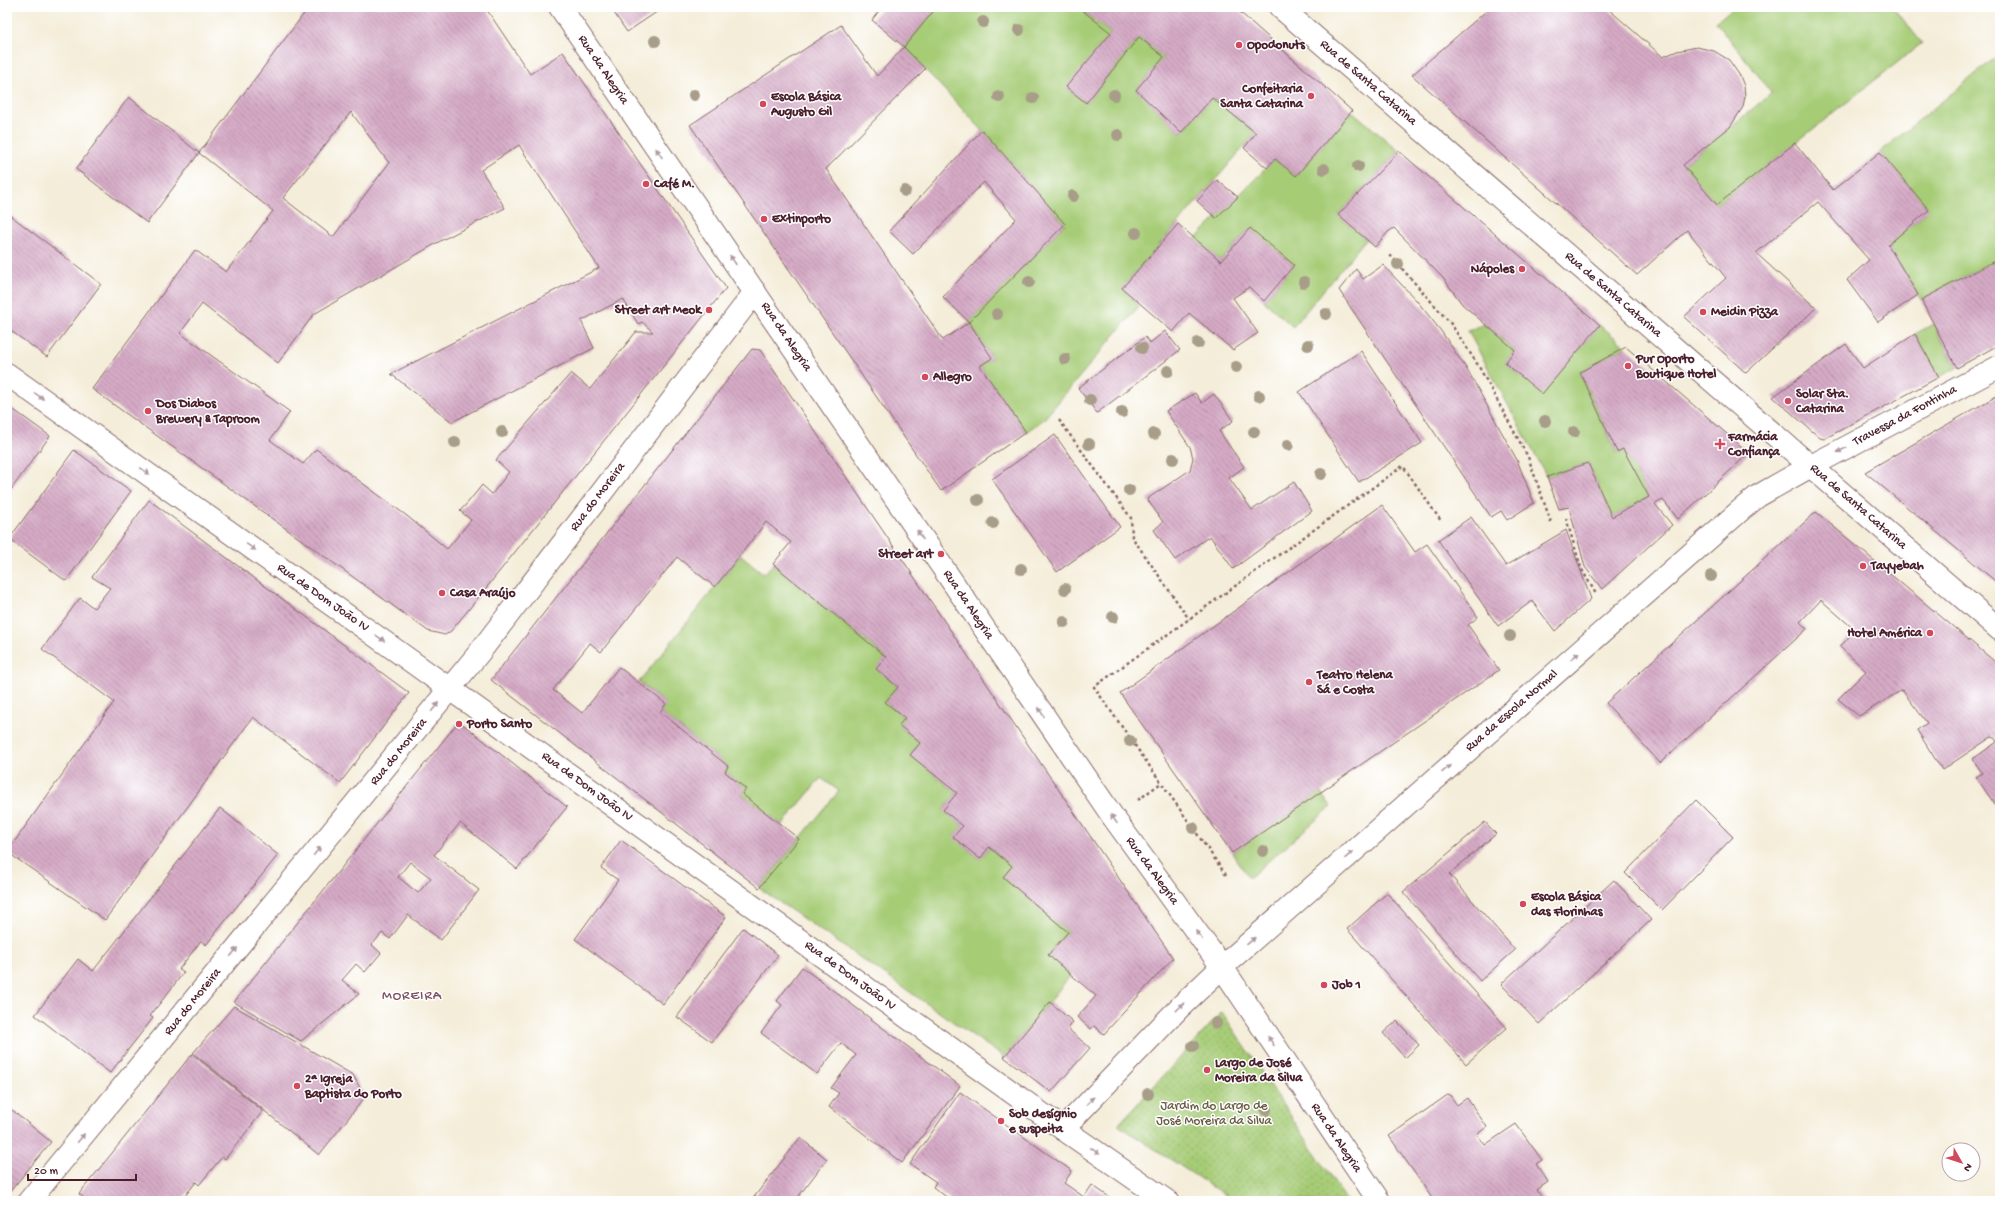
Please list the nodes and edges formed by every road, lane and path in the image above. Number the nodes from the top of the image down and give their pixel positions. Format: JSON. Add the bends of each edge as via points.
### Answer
{"nodes":[{"id":1,"x":560,"y":7,"type":"edge"},
{"id":2,"x":1280,"y":7,"type":"edge"},
{"id":3,"x":1390,"y":255,"type":"dead end"},
{"id":4,"x":755,"y":292,"type":"junction"},
{"id":5,"x":2000,"y":366,"type":"edge"},
{"id":6,"x":7,"y":374,"type":"edge"},
{"id":7,"x":1059,"y":420,"type":"dead end"},
{"id":8,"x":1811,"y":466,"type":"junction"},
{"id":9,"x":1566,"y":518,"type":"dead end"},
{"id":10,"x":1441,"y":521,"type":"dead end"},
{"id":11,"x":1552,"y":525,"type":"dead end"},
{"id":12,"x":1596,"y":594,"type":"dead end"},
{"id":13,"x":1189,"y":619,"type":"junction"},
{"id":14,"x":2000,"y":630,"type":"edge"},
{"id":15,"x":450,"y":689,"type":"junction"},
{"id":16,"x":1226,"y":875,"type":"dead end"},
{"id":17,"x":1222,"y":967,"type":"junction"},
{"id":18,"x":1063,"y":1129,"type":"junction"},
{"id":19,"x":29,"y":1201,"type":"edge"},
{"id":20,"x":1166,"y":1201,"type":"edge"},
{"id":21,"x":1379,"y":1201,"type":"edge"}],
"edges":[{"from":4,"to":1,"type":"main road","name":"Rua da Alegria","one_way":true},
{"from":2,"to":8,"type":"main road","name":"Rua de Santa Catarina"},
{"from":3,"to":11,"type":"path","via":[[1451,324],[1478,365],[1528,457]]},
{"from":4,"to":15,"type":"main road","name":"Rua do Moreira"},
{"from":17,"to":4,"type":"main road","name":"Rua da Alegria","one_way":true,"via":[[1113,817]]},
{"from":5,"to":8,"type":"main road","name":"Travessa da Fontinha","one_way":true},
{"from":6,"to":15,"type":"main road","name":"Rua de Dom João IV","one_way":true},
{"from":7,"to":13,"type":"path","via":[[1131,518],[1132,537]]},
{"from":8,"to":14,"type":"main road","name":"Rua de Santa Catarina"},
{"from":17,"to":8,"type":"main road","name":"Rua da Escola Normal","one_way":true,"via":[[1742,509],[1758,496]]},
{"from":9,"to":12,"type":"path","via":[[1581,568]]},
{"from":10,"to":13,"type":"path","via":[[1403,466]]},
{"from":13,"to":16,"type":"path","via":[[1094,687]]},
{"from":15,"to":18,"type":"main road","name":"Rua de Dom João IV"},
{"from":19,"to":15,"type":"main road","name":"Rua do Moreira","one_way":true},
{"from":18,"to":17,"type":"main road","one_way":true},
{"from":21,"to":17,"type":"main road","name":"Rua da Alegria","one_way":true},
{"from":18,"to":20,"type":"main road","name":"Rua de Dom João IV","one_way":true}]}
